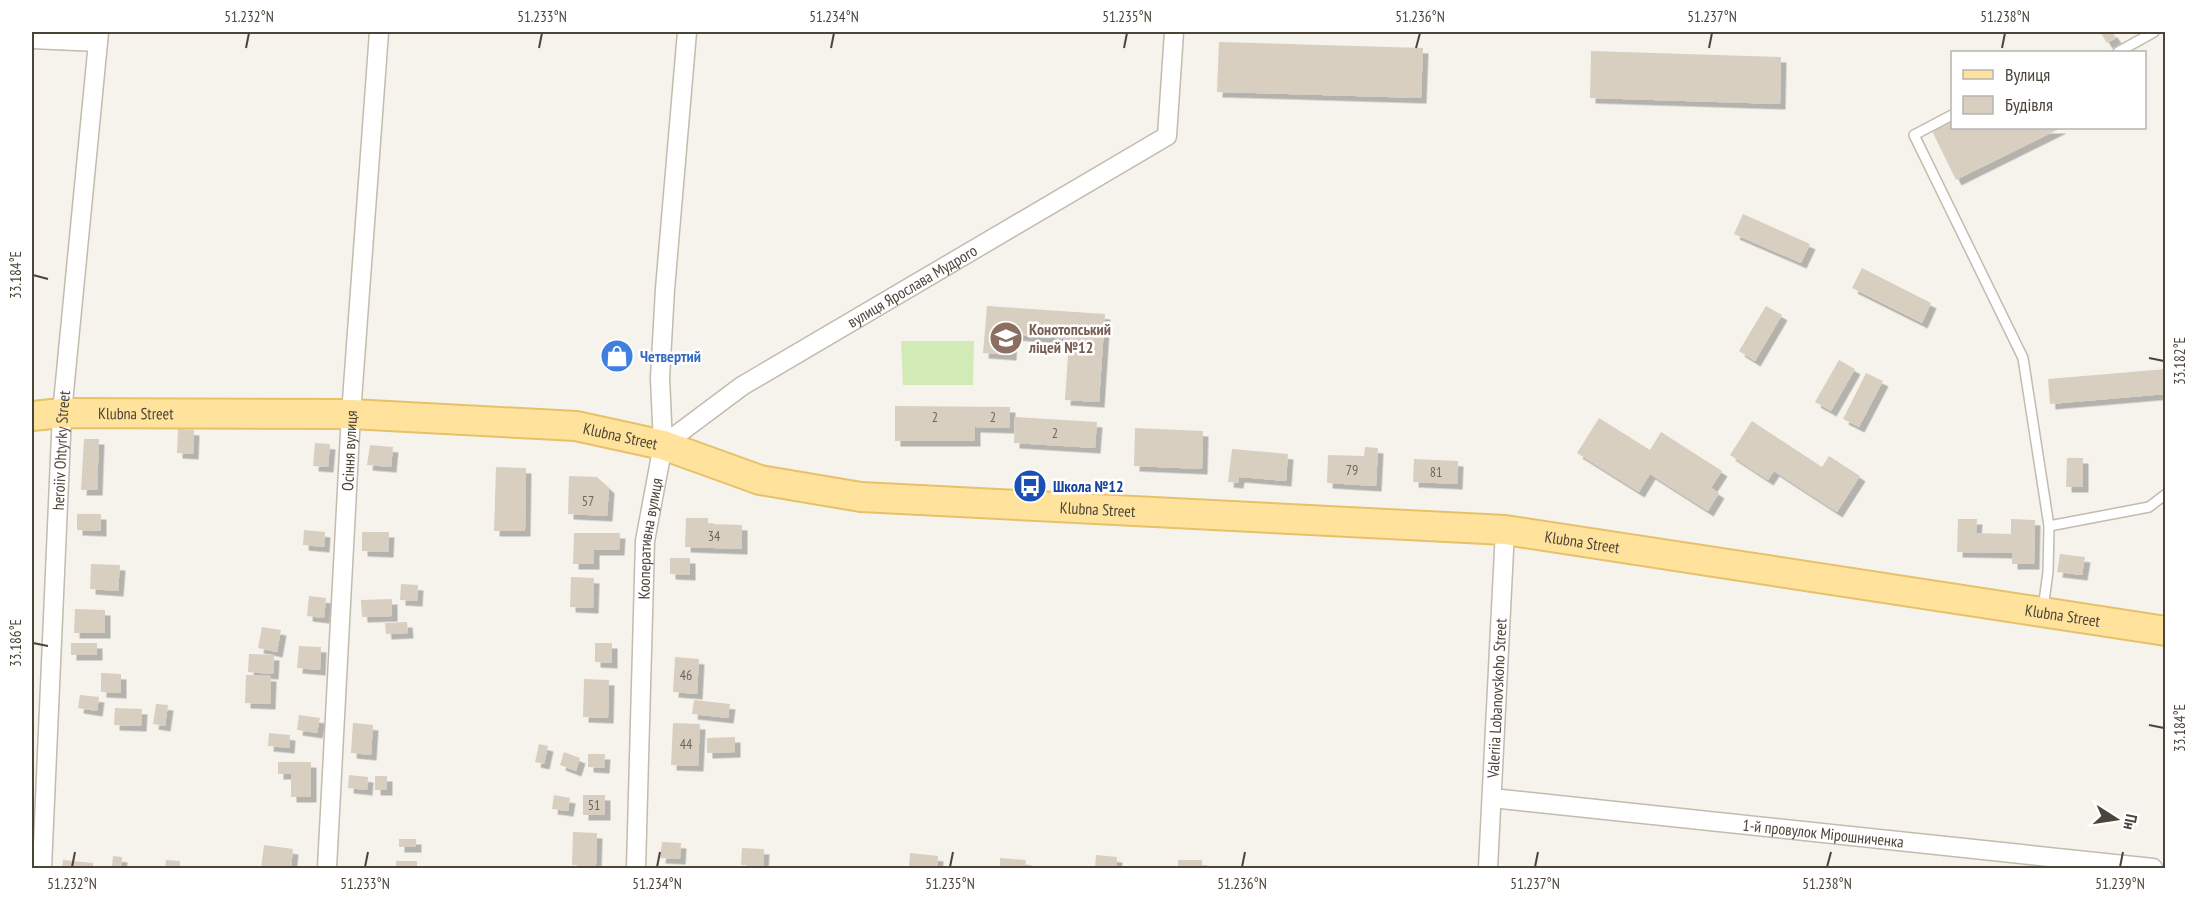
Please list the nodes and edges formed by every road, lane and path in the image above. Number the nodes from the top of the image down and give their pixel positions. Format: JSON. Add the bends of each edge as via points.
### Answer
{"nodes":[{"id":1,"x":379,"y":32,"type":"edge"},
{"id":2,"x":687,"y":32,"type":"edge"},
{"id":3,"x":1174,"y":32,"type":"edge"},
{"id":4,"x":2154,"y":32,"type":"edge"},
{"id":5,"x":99,"y":37,"type":"edge"},
{"id":6,"x":32,"y":39,"type":"edge"},
{"id":7,"x":2120,"y":51,"type":"edge"},
{"id":8,"x":1951,"y":116,"type":"edge"},
{"id":9,"x":62,"y":413,"type":"junction"},
{"id":10,"x":351,"y":414,"type":"junction"},
{"id":11,"x":32,"y":416,"type":"edge"},
{"id":12,"x":663,"y":445,"type":"junction"},
{"id":13,"x":2166,"y":494,"type":"edge"},
{"id":14,"x":2049,"y":526,"type":"junction"},
{"id":15,"x":1505,"y":530,"type":"junction"},
{"id":16,"x":2043,"y":611,"type":"junction"},
{"id":17,"x":2166,"y":631,"type":"edge"},
{"id":18,"x":1492,"y":798,"type":"junction"},
{"id":19,"x":42,"y":868,"type":"edge"},
{"id":20,"x":327,"y":868,"type":"edge"},
{"id":21,"x":636,"y":868,"type":"edge"},
{"id":22,"x":1488,"y":868,"type":"edge"},
{"id":23,"x":2153,"y":868,"type":"edge"}],
"edges":[{"from":1,"to":10,"type":"street","name":"Осіння вулиця"},
{"from":2,"to":12,"type":"street","name":"Кооперативна вулиця","via":[[665,289],[660,378]]},
{"from":3,"to":12,"type":"street","name":"вулиця Ярослава Мудрого","via":[[1167,136],[742,386]]},
{"from":4,"to":7,"type":"lane"},
{"from":5,"to":6,"type":"street"},
{"from":5,"to":9,"type":"street","name":"heroiiv Ohtyrky Street"},
{"from":8,"to":14,"type":"lane","via":[[1914,135],[2023,357]]},
{"from":9,"to":10,"type":"main road","name":"Klubna Street"},
{"from":9,"to":11,"type":"main road","name":"Klubna Street"},
{"from":9,"to":19,"type":"street","name":"heroiiv Ohtyrky Street"},
{"from":10,"to":12,"type":"main road","name":"Klubna Street","via":[[576,426]]},
{"from":10,"to":20,"type":"street","name":"Осіння вулиця"},
{"from":12,"to":15,"type":"main road","name":"Klubna Street","via":[[759,480],[861,497]]},
{"from":12,"to":21,"type":"street","name":"Кооперативна вулиця","via":[[645,542]]},
{"from":13,"to":14,"type":"lane","via":[[2149,507]]},
{"from":14,"to":16,"type":"lane"},
{"from":15,"to":16,"type":"main road","name":"Klubna Street"},
{"from":15,"to":18,"type":"street","name":"Valeriia Lobanovskoho Street"},
{"from":16,"to":17,"type":"main road","name":"Klubna Street"},
{"from":18,"to":22,"type":"street","name":"Valeriia Lobanovskoho Street"},
{"from":18,"to":23,"type":"street","name":"1-й провулок Мірошниченка"}]}
